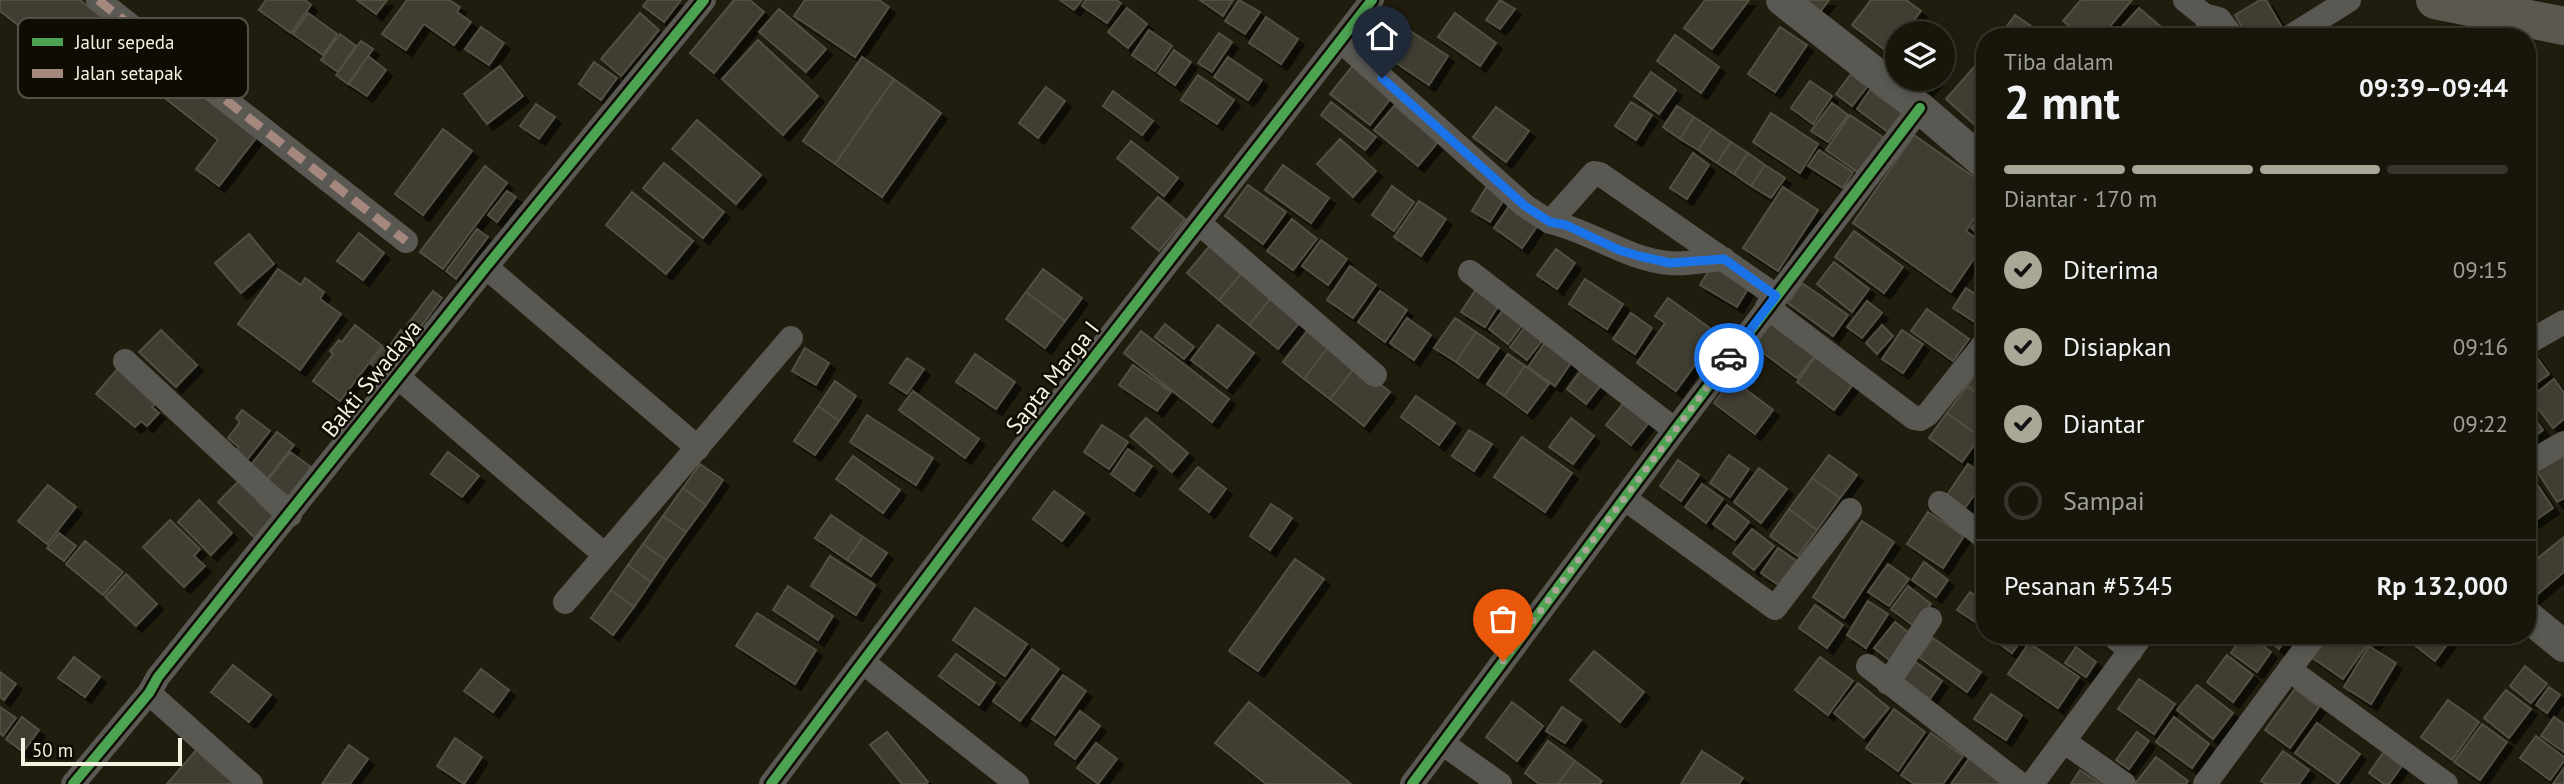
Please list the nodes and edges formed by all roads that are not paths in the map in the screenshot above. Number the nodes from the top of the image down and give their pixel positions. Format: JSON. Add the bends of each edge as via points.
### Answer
{"nodes":[{"id":1,"x":98,"y":0,"type":"edge"},
{"id":2,"x":704,"y":0,"type":"edge"},
{"id":3,"x":1372,"y":0,"type":"edge"},
{"id":4,"x":1782,"y":0,"type":"edge"},
{"id":5,"x":2185,"y":0,"type":"edge"},
{"id":6,"x":2350,"y":0,"type":"edge"},
{"id":7,"x":2435,"y":0,"type":"edge"},
{"id":8,"x":121,"y":18,"type":"edge"},
{"id":9,"x":2564,"y":26,"type":"edge"},
{"id":10,"x":2215,"y":28,"type":"edge"},
{"id":11,"x":2305,"y":28,"type":"edge"},
{"id":12,"x":1341,"y":41,"type":"junction"},
{"id":13,"x":223,"y":98,"type":"edge"},
{"id":14,"x":1920,"y":108,"type":"junction"},
{"id":15,"x":1976,"y":156,"type":"edge"},
{"id":16,"x":1550,"y":222,"type":"junction"},
{"id":17,"x":1199,"y":223,"type":"junction"},
{"id":18,"x":406,"y":241,"type":"dead end"},
{"id":19,"x":1724,"y":259,"type":"junction"},
{"id":20,"x":486,"y":267,"type":"junction"},
{"id":21,"x":1470,"y":272,"type":"dead end"},
{"id":22,"x":1772,"y":302,"type":"junction"},
{"id":23,"x":2564,"y":322,"type":"edge"},
{"id":24,"x":791,"y":338,"type":"dead end"},
{"id":25,"x":2536,"y":338,"type":"edge"},
{"id":26,"x":1976,"y":354,"type":"edge"},
{"id":27,"x":125,"y":362,"type":"dead end"},
{"id":28,"x":1375,"y":375,"type":"dead end"},
{"id":29,"x":399,"y":377,"type":"junction"},
{"id":30,"x":1675,"y":430,"type":"junction"},
{"id":31,"x":2564,"y":443,"type":"edge"},
{"id":32,"x":698,"y":448,"type":"junction"},
{"id":33,"x":2536,"y":459,"type":"edge"},
{"id":34,"x":1624,"y":498,"type":"junction"},
{"id":35,"x":1940,"y":503,"type":"dead end"},
{"id":36,"x":1850,"y":510,"type":"dead end"},
{"id":37,"x":290,"y":515,"type":"junction"},
{"id":38,"x":1976,"y":531,"type":"edge"},
{"id":39,"x":605,"y":555,"type":"junction"},
{"id":40,"x":565,"y":603,"type":"dead end"},
{"id":41,"x":1930,"y":619,"type":"dead end"},
{"id":42,"x":2536,"y":623,"type":"edge"},
{"id":43,"x":2136,"y":644,"type":"edge"},
{"id":44,"x":2309,"y":644,"type":"edge"},
{"id":45,"x":2564,"y":646,"type":"edge"},
{"id":46,"x":864,"y":663,"type":"junction"},
{"id":47,"x":1868,"y":666,"type":"dead end"},
{"id":48,"x":2290,"y":670,"type":"junction"},
{"id":49,"x":1888,"y":682,"type":"junction"},
{"id":50,"x":149,"y":693,"type":"junction"},
{"id":51,"x":2065,"y":742,"type":"junction"},
{"id":52,"x":1442,"y":743,"type":"junction"},
{"id":53,"x":2216,"y":780,"type":"edge"},
{"id":54,"x":73,"y":784,"type":"edge"},
{"id":55,"x":251,"y":784,"type":"edge"},
{"id":56,"x":771,"y":784,"type":"edge"},
{"id":57,"x":1017,"y":784,"type":"edge"},
{"id":58,"x":1412,"y":784,"type":"edge"},
{"id":59,"x":1500,"y":784,"type":"edge"},
{"id":60,"x":2020,"y":784,"type":"edge"},
{"id":61,"x":2032,"y":784,"type":"edge"},
{"id":62,"x":2124,"y":784,"type":"edge"},
{"id":63,"x":2446,"y":784,"type":"edge"}],
"edges":[{"from":1,"to":8,"type":"street"},
{"from":2,"to":20,"type":"street","name":"Bakti Swadaya"},
{"from":3,"to":12,"type":"street","name":"Sapta Marga I"},
{"from":4,"to":14,"type":"street"},
{"from":5,"to":10,"type":"street"},
{"from":6,"to":11,"type":"street"},
{"from":7,"to":9,"type":"main road"},
{"from":12,"to":16,"type":"street","via":[[1525,206]]},
{"from":12,"to":17,"type":"street","name":"Sapta Marga I"},
{"from":13,"to":18,"type":"street"},
{"from":14,"to":15,"type":"street"},
{"from":14,"to":22,"type":"street"},
{"from":16,"to":19,"type":"street","via":[[1659,261]]},
{"from":16,"to":19,"type":"street","via":[[1594,173],[1600,174]]},
{"from":17,"to":28,"type":"street"},
{"from":17,"to":46,"type":"street","name":"Sapta Marga I","via":[[1024,446]]},
{"from":19,"to":22,"type":"street"},
{"from":20,"to":29,"type":"street","name":"Bakti Swadaya"},
{"from":20,"to":32,"type":"street"},
{"from":21,"to":30,"type":"street"},
{"from":22,"to":26,"type":"street","via":[[1914,418],[1928,414]]},
{"from":22,"to":30,"type":"street"},
{"from":23,"to":25,"type":"street"},
{"from":24,"to":32,"type":"street"},
{"from":27,"to":37,"type":"street"},
{"from":29,"to":37,"type":"street","name":"Bakti Swadaya"},
{"from":29,"to":39,"type":"street"},
{"from":30,"to":34,"type":"street"},
{"from":31,"to":33,"type":"street"},
{"from":32,"to":39,"type":"street"},
{"from":34,"to":36,"type":"street","via":[[1775,608]]},
{"from":34,"to":52,"type":"street"},
{"from":35,"to":38,"type":"street"},
{"from":37,"to":50,"type":"street","name":"Bakti Swadaya"},
{"from":39,"to":40,"type":"street"},
{"from":41,"to":49,"type":"street"},
{"from":42,"to":45,"type":"street"},
{"from":43,"to":51,"type":"street"},
{"from":44,"to":48,"type":"street"},
{"from":46,"to":56,"type":"street","name":"Sapta Marga I"},
{"from":46,"to":57,"type":"street"},
{"from":47,"to":49,"type":"street"},
{"from":48,"to":53,"type":"street"},
{"from":48,"to":63,"type":"street"},
{"from":49,"to":60,"type":"street"},
{"from":50,"to":54,"type":"street","name":"Bakti Swadaya"},
{"from":50,"to":55,"type":"street"},
{"from":51,"to":61,"type":"street"},
{"from":51,"to":62,"type":"street"},
{"from":52,"to":58,"type":"street"},
{"from":52,"to":59,"type":"street"}]}
